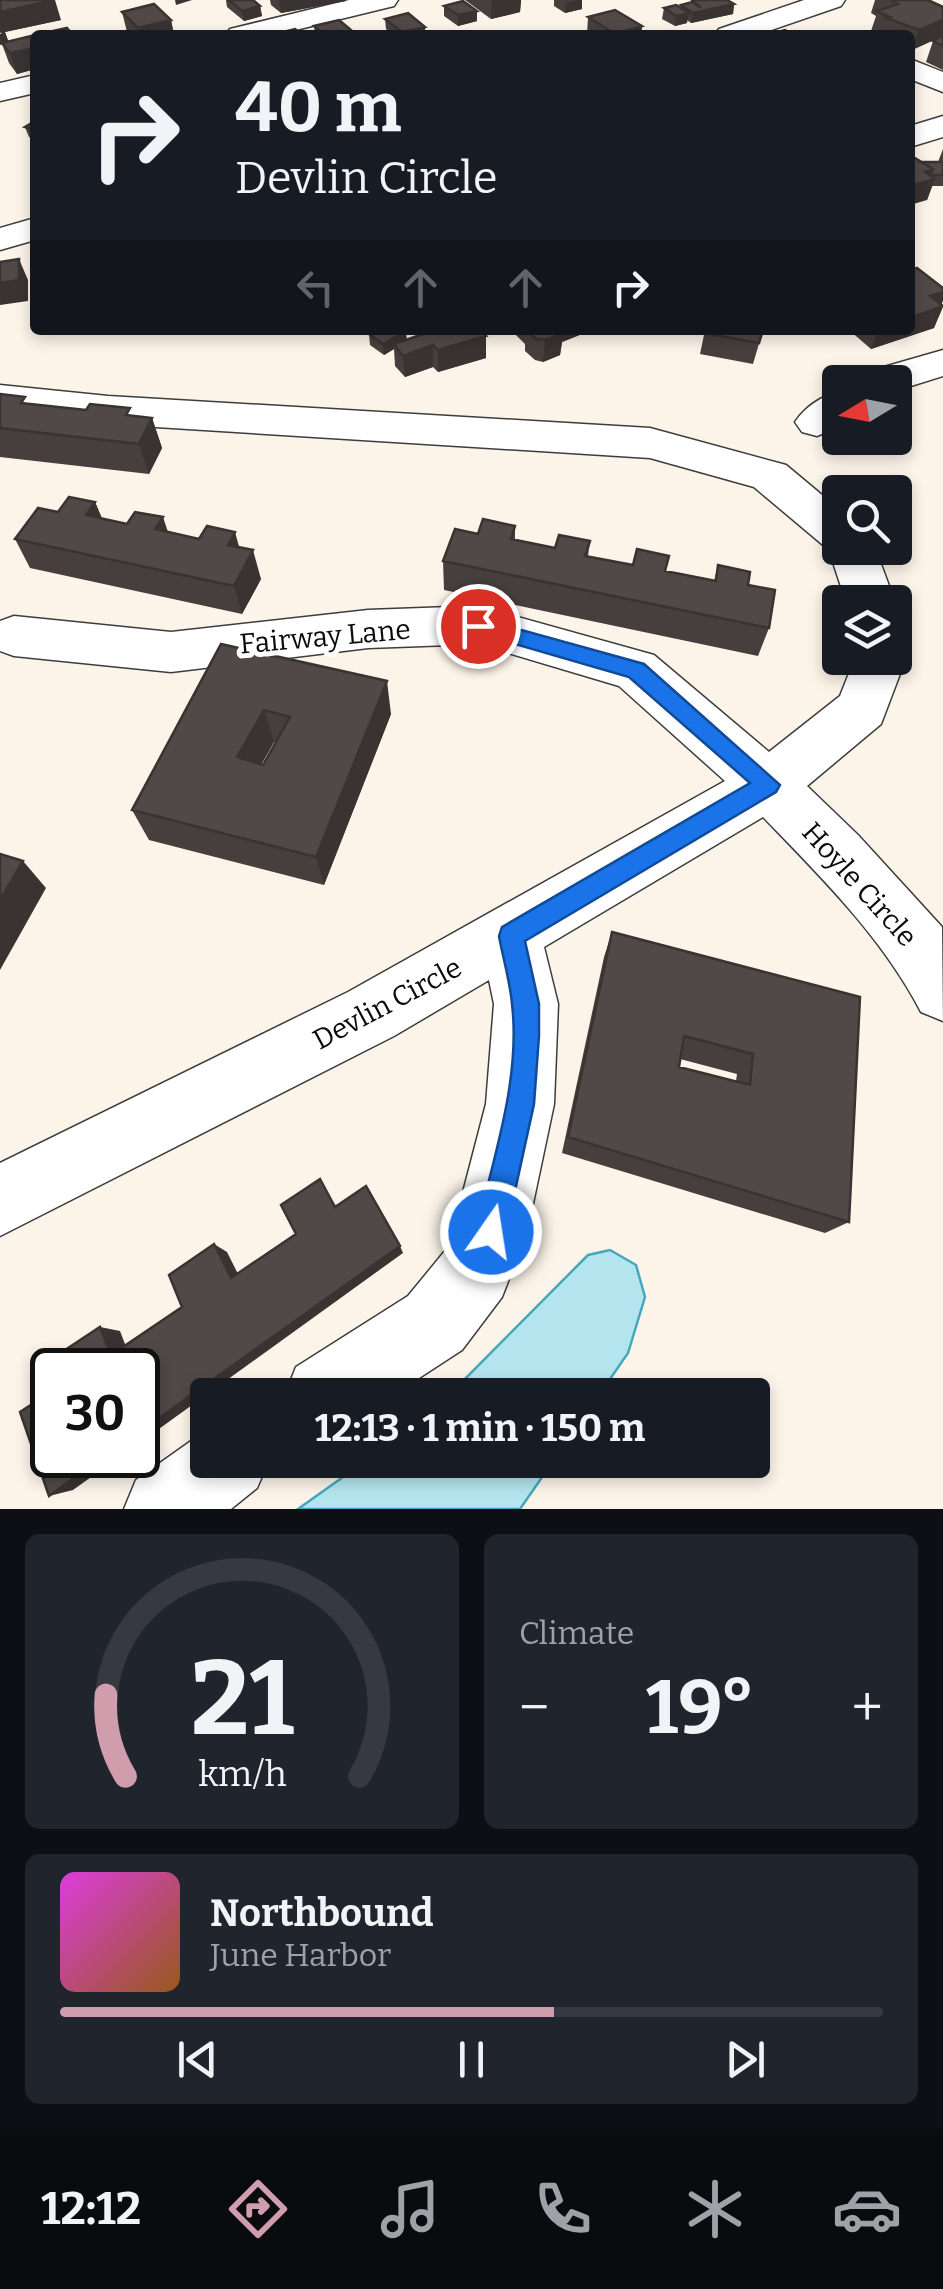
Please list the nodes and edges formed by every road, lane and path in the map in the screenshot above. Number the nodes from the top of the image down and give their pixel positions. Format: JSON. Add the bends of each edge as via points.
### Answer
{"nodes":[{"id":1,"x":384,"y":0,"type":"edge"},
{"id":2,"x":784,"y":7,"type":"edge"},
{"id":3,"x":828,"y":14,"type":"edge"},
{"id":4,"x":261,"y":30,"type":"edge"},
{"id":5,"x":739,"y":30,"type":"edge"},
{"id":6,"x":915,"y":70,"type":"edge"},
{"id":7,"x":943,"y":83,"type":"edge"},
{"id":8,"x":30,"y":85,"type":"edge"},
{"id":9,"x":0,"y":92,"type":"edge"},
{"id":10,"x":943,"y":126,"type":"edge"},
{"id":11,"x":915,"y":135,"type":"edge"},
{"id":12,"x":30,"y":230,"type":"edge"},
{"id":13,"x":0,"y":238,"type":"edge"},
{"id":14,"x":943,"y":363,"type":"edge"},
{"id":15,"x":912,"y":372,"type":"edge"},
{"id":16,"x":0,"y":400,"type":"edge"},
{"id":17,"x":822,"y":521,"type":"edge"},
{"id":18,"x":14,"y":636,"type":"dead end"},
{"id":19,"x":874,"y":675,"type":"edge"},
{"id":20,"x":768,"y":785,"type":"junction"},
{"id":21,"x":511,"y":936,"type":"junction"},
{"id":22,"x":943,"y":990,"type":"edge"},
{"id":23,"x":0,"y":1200,"type":"edge"},
{"id":24,"x":350,"y":1378,"type":"edge"},
{"id":25,"x":205,"y":1478,"type":"edge"},
{"id":26,"x":165,"y":1509,"type":"edge"}],
"edges":[{"from":1,"to":4,"type":"street"},
{"from":2,"to":3,"type":"street"},
{"from":2,"to":5,"type":"street"},
{"from":6,"to":7,"type":"street"},
{"from":8,"to":9,"type":"street"},
{"from":10,"to":11,"type":"street"},
{"from":12,"to":13,"type":"street"},
{"from":14,"to":15,"type":"street"},
{"from":16,"to":17,"type":"street","via":[[650,443],[770,476]]},
{"from":18,"to":20,"type":"street","name":"Fairway Lane","via":[[171,652],[368,630],[478,626],[636,670]]},
{"from":19,"to":20,"type":"street","name":"Devlin Circle","via":[[862,709]]},
{"from":20,"to":21,"type":"street","name":"Devlin Circle"},
{"from":20,"to":22,"type":"street","name":"Hoyle Circle","via":[[882,903],[920,948]]},
{"from":21,"to":23,"type":"street","name":"Devlin Circle","via":[[371,1014]]},
{"from":21,"to":24,"type":"street","via":[[526,1004],[520,1104],[491,1232],[476,1272],[435,1323]]},
{"from":25,"to":26,"type":"street"}]}
